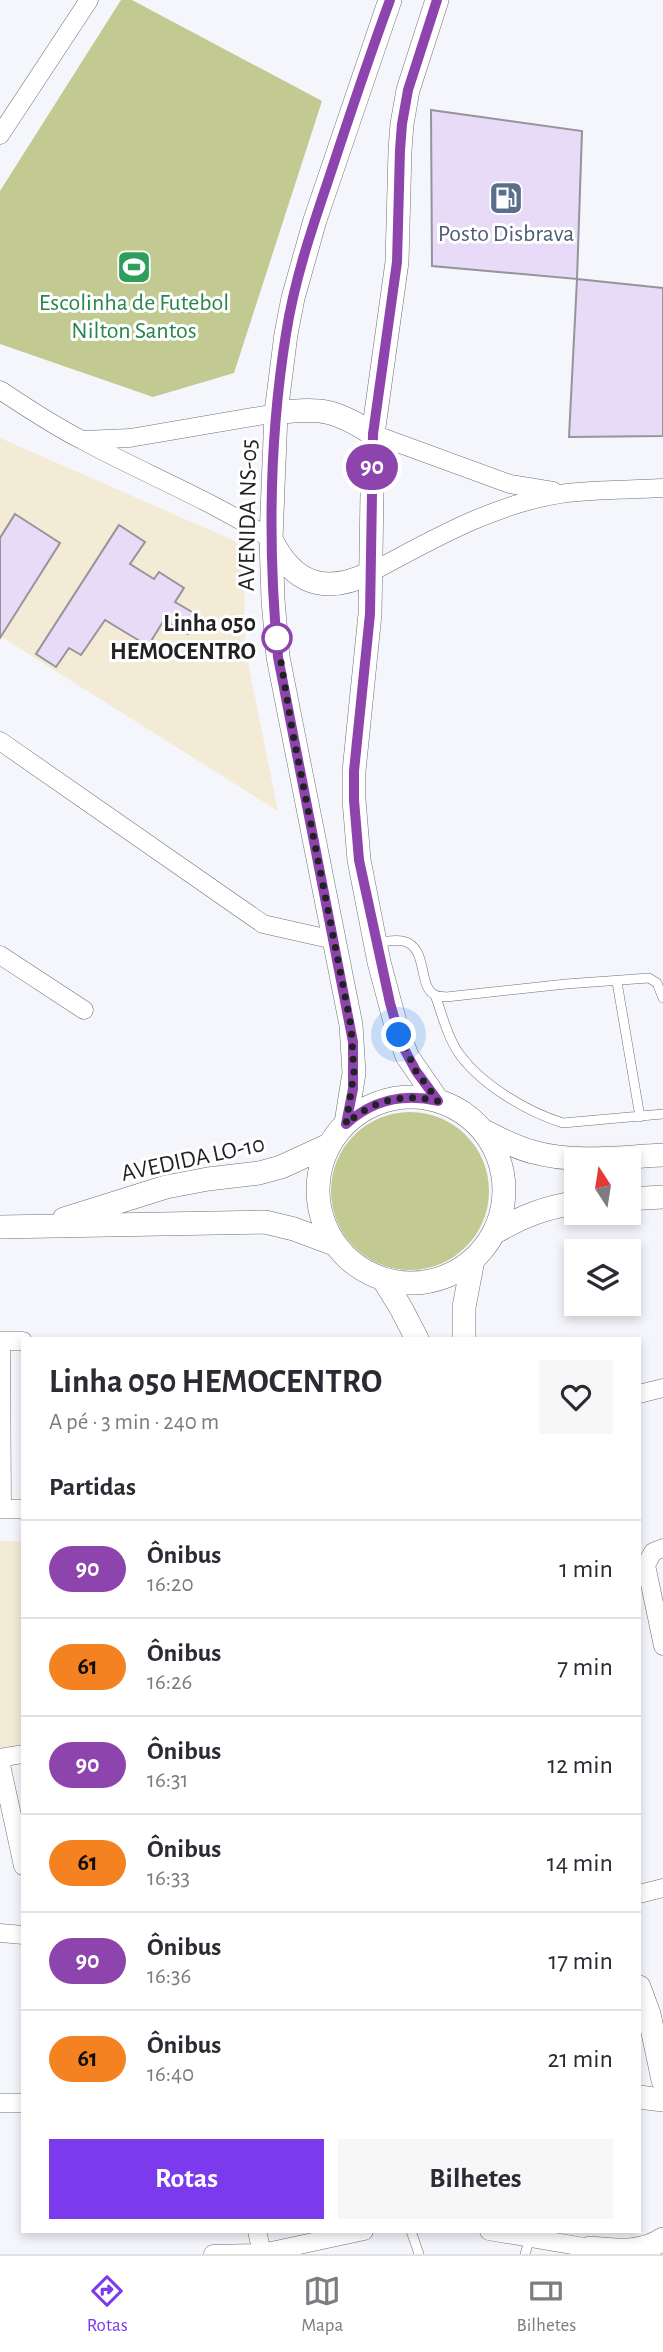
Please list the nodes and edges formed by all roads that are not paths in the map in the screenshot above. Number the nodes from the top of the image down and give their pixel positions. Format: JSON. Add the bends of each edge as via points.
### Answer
{"nodes":[{"id":1,"x":89,"y":0,"type":"edge"},
{"id":2,"x":390,"y":0,"type":"edge"},
{"id":3,"x":437,"y":0,"type":"edge"},
{"id":4,"x":0,"y":135,"type":"edge"},
{"id":5,"x":0,"y":390,"type":"edge"},
{"id":6,"x":276,"y":413,"type":"junction"},
{"id":7,"x":373,"y":434,"type":"junction"},
{"id":8,"x":81,"y":440,"type":"junction"},
{"id":9,"x":663,"y":488,"type":"edge"},
{"id":10,"x":567,"y":493,"type":"junction"},
{"id":11,"x":271,"y":539,"type":"junction"},
{"id":12,"x":370,"y":573,"type":"junction"},
{"id":13,"x":0,"y":741,"type":"edge"},
{"id":14,"x":334,"y":940,"type":"junction"},
{"id":15,"x":376,"y":943,"type":"junction"},
{"id":16,"x":0,"y":955,"type":"edge"},
{"id":17,"x":617,"y":982,"type":"junction"},
{"id":18,"x":435,"y":995,"type":"junction"},
{"id":19,"x":663,"y":998,"type":"edge"},
{"id":20,"x":84,"y":1010,"type":"dead end"},
{"id":21,"x":438,"y":1101,"type":"junction"},
{"id":22,"x":663,"y":1114,"type":"edge"},
{"id":23,"x":640,"y":1117,"type":"junction"},
{"id":24,"x":346,"y":1124,"type":"junction"},
{"id":25,"x":484,"y":1131,"type":"junction"},
{"id":26,"x":329,"y":1145,"type":"junction"},
{"id":27,"x":663,"y":1155,"type":"edge"},
{"id":28,"x":663,"y":1197,"type":"edge"},
{"id":29,"x":641,"y":1198,"type":"edge"},
{"id":30,"x":564,"y":1205,"type":"edge"},
{"id":31,"x":0,"y":1227,"type":"edge"},
{"id":32,"x":24,"y":1227,"type":"junction"},
{"id":33,"x":494,"y":1233,"type":"junction"},
{"id":34,"x":334,"y":1244,"type":"junction"},
{"id":35,"x":473,"y":1259,"type":"junction"},
{"id":36,"x":383,"y":1279,"type":"junction"},
{"id":37,"x":416,"y":1337,"type":"edge"},
{"id":38,"x":464,"y":1337,"type":"edge"},
{"id":39,"x":0,"y":1341,"type":"edge"},
{"id":40,"x":21,"y":1341,"type":"edge"},
{"id":41,"x":663,"y":1388,"type":"edge"},
{"id":42,"x":641,"y":1394,"type":"edge"},
{"id":43,"x":1,"y":1509,"type":"edge"},
{"id":44,"x":21,"y":1509,"type":"edge"},
{"id":45,"x":663,"y":1548,"type":"edge"},
{"id":46,"x":663,"y":1646,"type":"edge"},
{"id":47,"x":21,"y":1754,"type":"edge"},
{"id":48,"x":0,"y":1759,"type":"edge"},
{"id":49,"x":21,"y":1857,"type":"edge"},
{"id":50,"x":663,"y":1888,"type":"edge"},
{"id":51,"x":641,"y":1894,"type":"edge"},
{"id":52,"x":0,"y":1933,"type":"edge"},
{"id":53,"x":21,"y":1935,"type":"edge"},
{"id":54,"x":641,"y":1992,"type":"edge"},
{"id":55,"x":662,"y":2068,"type":"edge"},
{"id":56,"x":641,"y":2097,"type":"edge"},
{"id":57,"x":663,"y":2100,"type":"edge"},
{"id":58,"x":0,"y":2102,"type":"edge"},
{"id":59,"x":21,"y":2103,"type":"edge"},
{"id":60,"x":257,"y":2233,"type":"edge"},
{"id":61,"x":355,"y":2233,"type":"edge"},
{"id":62,"x":412,"y":2233,"type":"edge"},
{"id":63,"x":494,"y":2233,"type":"edge"},
{"id":64,"x":663,"y":2239,"type":"edge"},
{"id":65,"x":590,"y":2244,"type":"edge"},
{"id":66,"x":528,"y":2246,"type":"edge"},
{"id":67,"x":262,"y":2253,"type":"edge"},
{"id":68,"x":213,"y":2254,"type":"edge"},
{"id":69,"x":419,"y":2254,"type":"edge"}],
"edges":[{"from":1,"to":4,"type":"street"},
{"from":2,"to":6,"type":"street","name":"AVENIDA NS-05","via":[[300,269]]},
{"from":3,"to":7,"type":"street","name":"AVENIDA NS-05","via":[[402,124],[397,262]]},
{"from":5,"to":8,"type":"street"},
{"from":6,"to":7,"type":"street","via":[[325,410]]},
{"from":6,"to":8,"type":"street","via":[[148,436]]},
{"from":6,"to":11,"type":"street","name":"AVENIDA NS-05"},
{"from":7,"to":10,"type":"street","via":[[510,484]]},
{"from":7,"to":12,"type":"street","name":"AVENIDA NS-05"},
{"from":8,"to":11,"type":"street","via":[[203,499]]},
{"from":9,"to":10,"type":"street"},
{"from":10,"to":12,"type":"street","via":[[472,522]]},
{"from":11,"to":12,"type":"street","via":[[283,559],[318,584],[351,582]]},
{"from":11,"to":14,"type":"street","name":"AVENIDA NS-05","via":[[278,657]]},
{"from":12,"to":15,"type":"street","name":"AVENIDA NS-05","via":[[354,813]]},
{"from":13,"to":14,"type":"street","via":[[263,924]]},
{"from":14,"to":24,"type":"street","name":"AVENIDA NS-05","via":[[353,1042],[353,1089]]},
{"from":15,"to":18,"type":"lane","via":[[412,945]]},
{"from":15,"to":21,"type":"street","name":"AVENIDA NS-05","via":[[402,1045]]},
{"from":16,"to":20,"type":"street"},
{"from":17,"to":18,"type":"lane"},
{"from":17,"to":19,"type":"lane","via":[[649,978],[657,983]]},
{"from":17,"to":23,"type":"lane"},
{"from":18,"to":23,"type":"lane","via":[[461,1056],[496,1090],[563,1123]]},
{"from":21,"to":24,"type":"street","name":"AVENIDA NS-05","via":[[393,1099],[368,1108]]},
{"from":21,"to":25,"type":"street","name":"AVENIDA NS-05","via":[[463,1113]]},
{"from":22,"to":23,"type":"lane"},
{"from":24,"to":26,"type":"street","name":"AVENIDA NS-05"},
{"from":25,"to":27,"type":"street","via":[[520,1148],[564,1158]]},
{"from":25,"to":33,"type":"street","name":"AVENIDA NS-05","via":[[498,1157],[505,1185],[502,1214]]},
{"from":26,"to":32,"type":"street","name":"AVEDIDA LO-10","via":[[271,1170],[184,1182]]},
{"from":26,"to":34,"type":"street","name":"AVENIDA NS-05","via":[[317,1196]]},
{"from":28,"to":29,"type":"street"},
{"from":30,"to":33,"type":"street","via":[[520,1217]]},
{"from":31,"to":32,"type":"street","name":"AVEDIDA LO-10"},
{"from":32,"to":34,"type":"street","name":"AVEDIDA LO-10","via":[[265,1222]]},
{"from":33,"to":35,"type":"street","name":"AVENIDA NS-05"},
{"from":34,"to":36,"type":"street","name":"AVENIDA NS-05","via":[[356,1266]]},
{"from":35,"to":36,"type":"street","name":"AVENIDA NS-05","via":[[436,1280],[406,1283]]},
{"from":35,"to":38,"type":"street","name":"AVENIDA NS-05"},
{"from":36,"to":37,"type":"street","name":"AVENIDA NS-05"},
{"from":39,"to":40,"type":"street"},
{"from":39,"to":43,"type":"street"},
{"from":41,"to":42,"type":"street"},
{"from":43,"to":44,"type":"street"},
{"from":45,"to":46,"type":"street","via":[[653,1552],[646,1565]]},
{"from":47,"to":48,"type":"street"},
{"from":48,"to":49,"type":"street"},
{"from":50,"to":51,"type":"street"},
{"from":52,"to":53,"type":"street"},
{"from":54,"to":55,"type":"street"},
{"from":56,"to":57,"type":"street"},
{"from":58,"to":59,"type":"street"},
{"from":60,"to":67,"type":"street"},
{"from":61,"to":67,"type":"street"},
{"from":62,"to":69,"type":"lane"},
{"from":63,"to":66,"type":"street"},
{"from":64,"to":65,"type":"street","via":[[635,2250]]},
{"from":65,"to":66,"type":"street"},
{"from":67,"to":68,"type":"street"}]}
